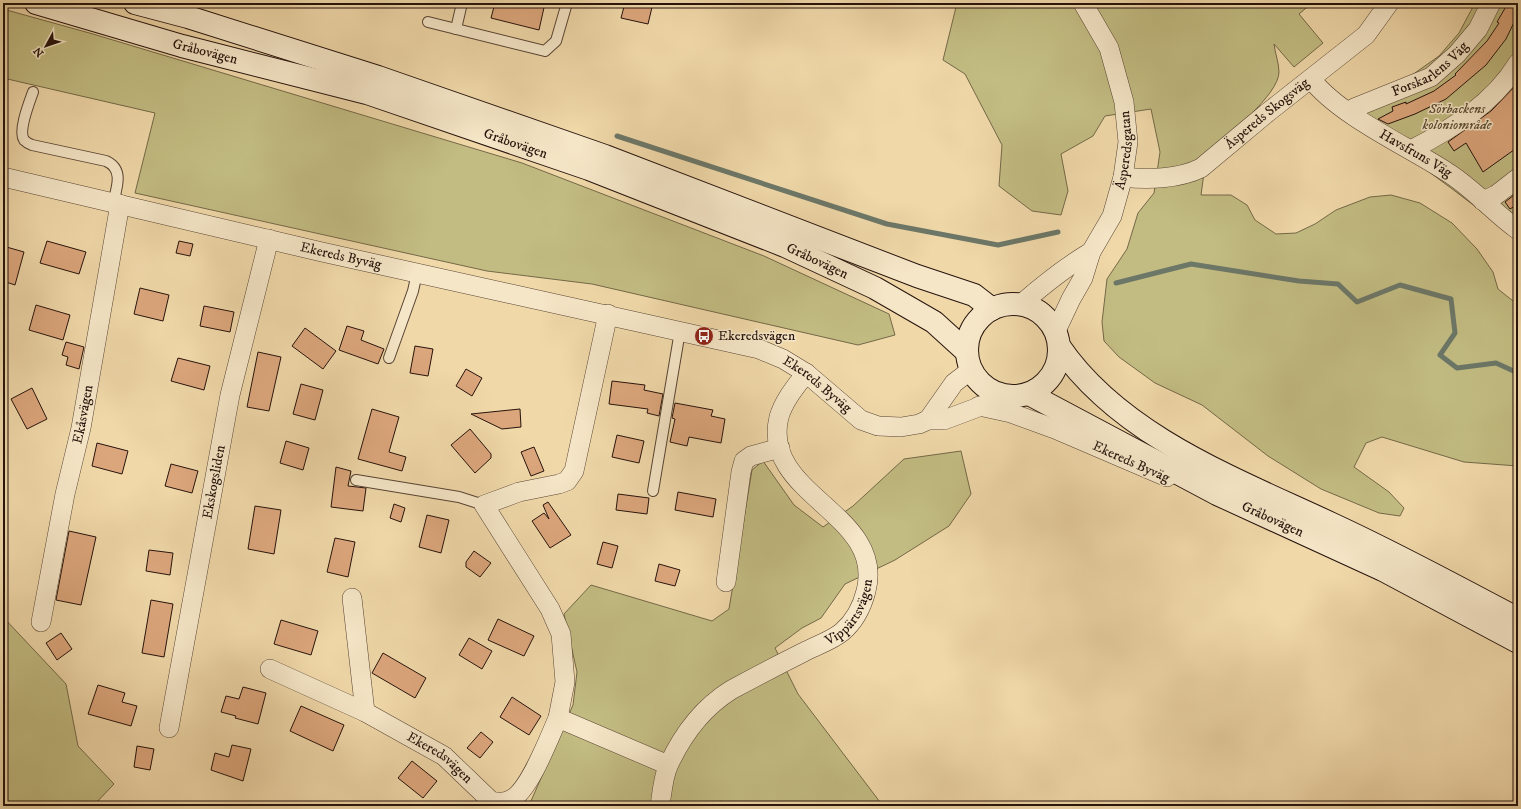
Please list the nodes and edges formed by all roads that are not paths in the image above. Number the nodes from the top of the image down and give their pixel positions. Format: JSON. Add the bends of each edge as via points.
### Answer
{"nodes":[{"id":1,"x":36,"y":3,"type":"edge"},
{"id":2,"x":135,"y":3,"type":"edge"},
{"id":3,"x":462,"y":3,"type":"edge"},
{"id":4,"x":567,"y":3,"type":"edge"},
{"id":5,"x":1083,"y":3,"type":"edge"},
{"id":6,"x":1389,"y":3,"type":"edge"},
{"id":7,"x":1491,"y":3,"type":"edge"},
{"id":8,"x":428,"y":22,"type":"dead end"},
{"id":9,"x":456,"y":29,"type":"junction"},
{"id":10,"x":1518,"y":63,"type":"edge"},
{"id":11,"x":1311,"y":79,"type":"junction"},
{"id":12,"x":32,"y":92,"type":"dead end"},
{"id":13,"x":1350,"y":112,"type":"junction"},
{"id":14,"x":1411,"y":150,"type":"junction"},
{"id":15,"x":1123,"y":177,"type":"junction"},
{"id":16,"x":3,"y":178,"type":"edge"},
{"id":17,"x":1518,"y":178,"type":"edge"},
{"id":18,"x":1484,"y":201,"type":"junction"},
{"id":19,"x":116,"y":204,"type":"junction"},
{"id":20,"x":1518,"y":230,"type":"edge"},
{"id":21,"x":269,"y":239,"type":"junction"},
{"id":22,"x":1091,"y":252,"type":"junction"},
{"id":23,"x":417,"y":273,"type":"junction"},
{"id":24,"x":1020,"y":305,"type":"junction"},
{"id":25,"x":992,"y":309,"type":"junction"},
{"id":26,"x":608,"y":314,"type":"junction"},
{"id":27,"x":680,"y":331,"type":"junction"},
{"id":28,"x":1057,"y":339,"type":"junction"},
{"id":29,"x":388,"y":358,"type":"dead end"},
{"id":30,"x":969,"y":361,"type":"junction"},
{"id":31,"x":806,"y":373,"type":"junction"},
{"id":32,"x":1029,"y":394,"type":"junction"},
{"id":33,"x":1008,"y":396,"type":"junction"},
{"id":34,"x":978,"y":406,"type":"junction"},
{"id":35,"x":928,"y":420,"type":"junction"},
{"id":36,"x":780,"y":448,"type":"junction"},
{"id":37,"x":356,"y":480,"type":"dead end"},
{"id":38,"x":653,"y":491,"type":"dead end"},
{"id":39,"x":1217,"y":494,"type":"junction"},
{"id":40,"x":484,"y":505,"type":"junction"},
{"id":41,"x":726,"y":582,"type":"dead end"},
{"id":42,"x":352,"y":598,"type":"dead end"},
{"id":43,"x":1518,"y":619,"type":"edge"},
{"id":44,"x":41,"y":622,"type":"dead end"},
{"id":45,"x":1518,"y":642,"type":"edge"},
{"id":46,"x":270,"y":669,"type":"dead end"},
{"id":47,"x":365,"y":712,"type":"junction"},
{"id":48,"x":558,"y":718,"type":"junction"},
{"id":49,"x":169,"y":728,"type":"dead end"},
{"id":50,"x":668,"y":765,"type":"junction"},
{"id":51,"x":660,"y":806,"type":"edge"}],
"edges":[{"from":1,"to":30,"type":"main road","name":"Gråbovägen","via":[[182,46],[367,93],[589,169],[784,246],[875,288],[934,322]]},
{"from":2,"to":25,"type":"main road","name":"Gråbovägen","via":[[188,16],[378,77],[605,156],[917,276],[974,295]]},
{"from":3,"to":9,"type":"lane"},
{"from":4,"to":9,"type":"lane","via":[[556,41],[545,51]]},
{"from":5,"to":15,"type":"street","name":"Äsperedsgatan","via":[[1109,48],[1124,102],[1128,142]]},
{"from":6,"to":11,"type":"street","name":"Äspereds Skogsväg","via":[[1366,35]]},
{"from":7,"to":13,"type":"street","name":"Forskarlens Väg","via":[[1478,29],[1457,54],[1431,77],[1354,108]]},
{"from":8,"to":9,"type":"lane"},
{"from":10,"to":14,"type":"street","via":[[1510,77],[1484,103],[1443,133]]},
{"from":11,"to":13,"type":"street","name":"Havsfruns Väg"},
{"from":11,"to":15,"type":"street","name":"Äspereds Skogsväg","via":[[1201,168],[1190,174]]},
{"from":12,"to":19,"type":"lane","via":[[22,129],[25,141],[32,145],[113,164],[118,172]]},
{"from":13,"to":14,"type":"street","name":"Havsfruns Väg"},
{"from":14,"to":18,"type":"street","name":"Havsfruns Väg","via":[[1448,172]]},
{"from":15,"to":22,"type":"street","name":"Äsperedsgatan","via":[[1112,216]]},
{"from":16,"to":19,"type":"street","name":"Ekereds Byväg"},
{"from":17,"to":18,"type":"street"},
{"from":18,"to":20,"type":"street","name":"Havsfruns Väg"},
{"from":19,"to":21,"type":"street","name":"Ekereds Byväg"},
{"from":19,"to":44,"type":"street","name":"Ekåsvägen","via":[[81,428]]},
{"from":21,"to":23,"type":"street","name":"Ekereds Byväg"},
{"from":21,"to":49,"type":"street","name":"Ekskogsliden","via":[[230,394]]},
{"from":22,"to":24,"type":"street","name":"Äsperedsgatan","via":[[1048,281]]},
{"from":22,"to":28,"type":"street","name":"Äsperedsgatan","via":[[1083,278],[1071,298]]},
{"from":23,"to":26,"type":"street","name":"Ekereds Byväg"},
{"from":23,"to":29,"type":"lane","via":[[413,291]]},
{"from":24,"to":25,"type":"main road"},
{"from":24,"to":28,"type":"main road","via":[[1041,314]]},
{"from":25,"to":30,"type":"main road","via":[[973,327],[967,343]]},
{"from":26,"to":27,"type":"street","name":"Ekereds Byväg"},
{"from":26,"to":40,"type":"street","via":[[574,471],[570,478],[559,484],[519,492]]},
{"from":27,"to":31,"type":"street","name":"Ekereds Byväg","via":[[759,349],[783,359]]},
{"from":27,"to":38,"type":"lane"},
{"from":28,"to":32,"type":"main road","via":[[1056,366],[1052,375]]},
{"from":28,"to":43,"type":"main road","name":"Gråbovägen","via":[[1074,368],[1091,386],[1149,431],[1231,478],[1333,524]]},
{"from":30,"to":33,"type":"main road","via":[[975,377],[986,388]]},
{"from":30,"to":35,"type":"street"},
{"from":31,"to":35,"type":"street","name":"Ekereds Byväg","via":[[861,420],[889,427],[909,426]]},
{"from":31,"to":36,"type":"street","name":"Vippärtsvägen","via":[[787,399],[780,417]]},
{"from":32,"to":33,"type":"main road"},
{"from":32,"to":39,"type":"main road","name":"Gråbovägen"},
{"from":33,"to":34,"type":"street","name":"Ekereds Byväg"},
{"from":34,"to":35,"type":"street","name":"Ekereds Byväg","via":[[944,420]]},
{"from":34,"to":39,"type":"street","name":"Ekereds Byväg","via":[[1012,412],[1186,486]]},
{"from":36,"to":41,"type":"street","via":[[751,456],[744,461]]},
{"from":36,"to":50,"type":"street","name":"Vippärtsvägen","via":[[790,470],[803,486],[844,523],[866,555],[869,581],[861,608],[851,622],[833,638],[717,699],[690,728]]},
{"from":37,"to":40,"type":"lane","via":[[458,497]]},
{"from":39,"to":45,"type":"main road","name":"Gråbovägen","via":[[1383,570]]},
{"from":40,"to":48,"type":"street","name":"Ekeredsvägen","via":[[550,609],[562,634],[565,682]]},
{"from":42,"to":47,"type":"street"},
{"from":46,"to":47,"type":"street","name":"Ekeredsvägen"},
{"from":47,"to":48,"type":"street","name":"Ekeredsvägen","via":[[444,756],[491,801],[499,803],[512,799],[525,786]]},
{"from":48,"to":50,"type":"street"},
{"from":50,"to":51,"type":"street","name":"Vippärtsvägen"}]}
